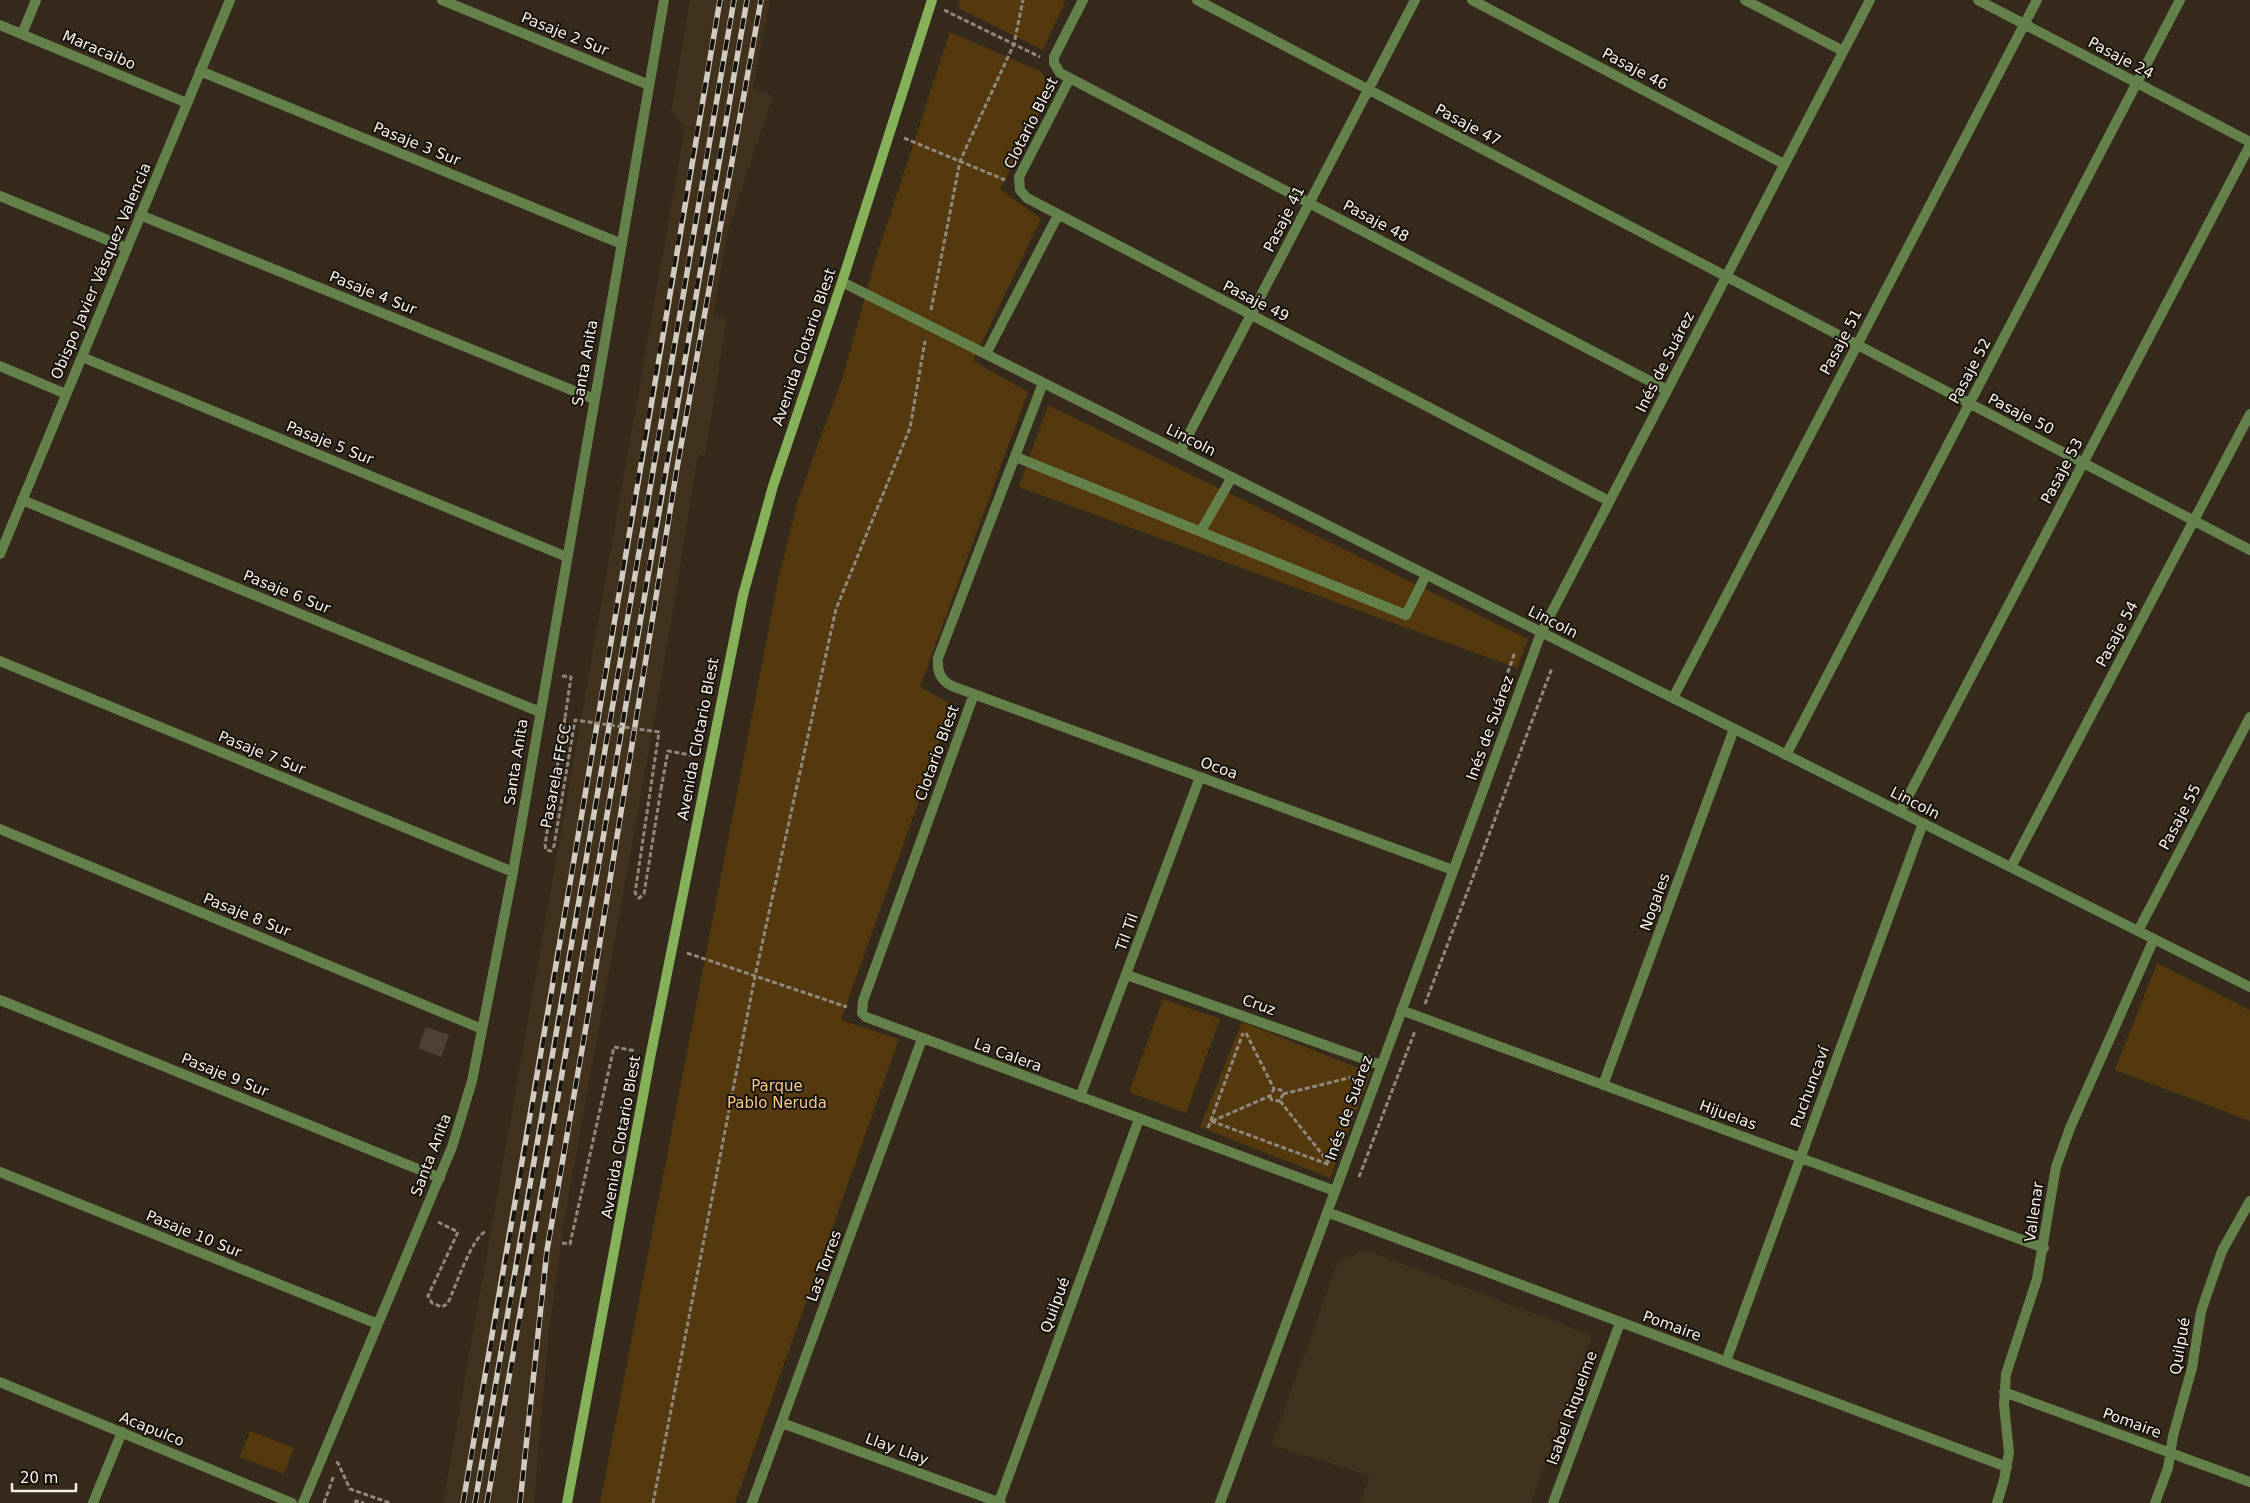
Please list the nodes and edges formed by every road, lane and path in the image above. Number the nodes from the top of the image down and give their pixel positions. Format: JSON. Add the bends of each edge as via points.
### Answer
{"nodes":[{"id":1,"x":36,"y":0,"type":"edge"},
{"id":2,"x":230,"y":0,"type":"edge"},
{"id":3,"x":442,"y":0,"type":"edge"},
{"id":4,"x":664,"y":0,"type":"edge"},
{"id":5,"x":1023,"y":0,"type":"edge"},
{"id":6,"x":1083,"y":0,"type":"edge"},
{"id":7,"x":1197,"y":0,"type":"edge"},
{"id":8,"x":1415,"y":0,"type":"edge"},
{"id":9,"x":1472,"y":0,"type":"edge"},
{"id":10,"x":1745,"y":0,"type":"edge"},
{"id":11,"x":1870,"y":0,"type":"edge"},
{"id":12,"x":1978,"y":0,"type":"edge"},
{"id":13,"x":2037,"y":0,"type":"edge"},
{"id":14,"x":2180,"y":0,"type":"edge"},
{"id":15,"x":931,"y":2,"type":"edge"},
{"id":16,"x":2024,"y":24,"type":"junction"},
{"id":17,"x":0,"y":25,"type":"edge"},
{"id":18,"x":22,"y":34,"type":"junction"},
{"id":19,"x":1014,"y":44,"type":"junction"},
{"id":20,"x":1843,"y":51,"type":"junction"},
{"id":21,"x":1054,"y":63,"type":"junction"},
{"id":22,"x":200,"y":71,"type":"junction"},
{"id":23,"x":1070,"y":78,"type":"junction"},
{"id":24,"x":2137,"y":83,"type":"junction"},
{"id":25,"x":649,"y":85,"type":"junction"},
{"id":26,"x":1368,"y":90,"type":"junction"},
{"id":27,"x":187,"y":103,"type":"junction"},
{"id":28,"x":890,"y":132,"type":"junction"},
{"id":29,"x":2250,"y":144,"type":"edge"},
{"id":30,"x":960,"y":161,"type":"junction"},
{"id":31,"x":1784,"y":164,"type":"junction"},
{"id":32,"x":1018,"y":185,"type":"junction"},
{"id":33,"x":0,"y":196,"type":"edge"},
{"id":34,"x":1309,"y":203,"type":"junction"},
{"id":35,"x":140,"y":215,"type":"junction"},
{"id":36,"x":1058,"y":215,"type":"junction"},
{"id":37,"x":622,"y":244,"type":"junction"},
{"id":38,"x":127,"y":248,"type":"junction"},
{"id":39,"x":1726,"y":277,"type":"junction"},
{"id":40,"x":842,"y":282,"type":"junction"},
{"id":41,"x":1251,"y":316,"type":"junction"},
{"id":42,"x":928,"y":325,"type":"junction"},
{"id":43,"x":1857,"y":345,"type":"junction"},
{"id":44,"x":986,"y":354,"type":"junction"},
{"id":45,"x":82,"y":357,"type":"junction"},
{"id":46,"x":0,"y":366,"type":"edge"},
{"id":47,"x":1043,"y":383,"type":"junction"},
{"id":48,"x":1667,"y":390,"type":"junction"},
{"id":49,"x":66,"y":394,"type":"junction"},
{"id":50,"x":594,"y":399,"type":"junction"},
{"id":51,"x":1970,"y":404,"type":"junction"},
{"id":52,"x":2250,"y":414,"type":"edge"},
{"id":53,"x":1180,"y":451,"type":"junction"},
{"id":54,"x":1016,"y":457,"type":"junction"},
{"id":55,"x":2083,"y":463,"type":"junction"},
{"id":56,"x":1232,"y":477,"type":"junction"},
{"id":57,"x":22,"y":500,"type":"junction"},
{"id":58,"x":1609,"y":501,"type":"junction"},
{"id":59,"x":2194,"y":521,"type":"junction"},
{"id":60,"x":1201,"y":531,"type":"junction"},
{"id":61,"x":3,"y":539,"type":"edge"},
{"id":62,"x":2250,"y":550,"type":"edge"},
{"id":63,"x":0,"y":554,"type":"edge"},
{"id":64,"x":567,"y":557,"type":"junction"},
{"id":65,"x":1426,"y":575,"type":"junction"},
{"id":66,"x":1541,"y":633,"type":"junction"},
{"id":67,"x":0,"y":661,"type":"edge"},
{"id":68,"x":1552,"y":668,"type":"dead end"},
{"id":69,"x":547,"y":673,"type":"junction"},
{"id":70,"x":974,"y":694,"type":"junction"},
{"id":71,"x":1672,"y":698,"type":"junction"},
{"id":72,"x":540,"y":712,"type":"junction"},
{"id":73,"x":2250,"y":717,"type":"edge"},
{"id":74,"x":1734,"y":729,"type":"junction"},
{"id":75,"x":1786,"y":755,"type":"junction"},
{"id":76,"x":709,"y":759,"type":"junction"},
{"id":77,"x":1200,"y":777,"type":"junction"},
{"id":78,"x":1900,"y":812,"type":"junction"},
{"id":79,"x":1923,"y":823,"type":"junction"},
{"id":80,"x":0,"y":829,"type":"edge"},
{"id":81,"x":2011,"y":867,"type":"junction"},
{"id":82,"x":1453,"y":870,"type":"junction"},
{"id":83,"x":513,"y":872,"type":"junction"},
{"id":84,"x":2138,"y":931,"type":"junction"},
{"id":85,"x":2154,"y":939,"type":"junction"},
{"id":86,"x":672,"y":948,"type":"junction"},
{"id":87,"x":1127,"y":975,"type":"junction"},
{"id":88,"x":755,"y":976,"type":"junction"},
{"id":89,"x":2250,"y":987,"type":"edge"},
{"id":90,"x":0,"y":1000,"type":"edge"},
{"id":91,"x":1401,"y":1010,"type":"junction"},
{"id":92,"x":862,"y":1013,"type":"junction"},
{"id":93,"x":1420,"y":1017,"type":"junction"},
{"id":94,"x":482,"y":1029,"type":"junction"},
{"id":95,"x":922,"y":1039,"type":"junction"},
{"id":96,"x":651,"y":1053,"type":"junction"},
{"id":97,"x":1381,"y":1065,"type":"junction"},
{"id":98,"x":1364,"y":1074,"type":"dead end"},
{"id":99,"x":1603,"y":1085,"type":"junction"},
{"id":100,"x":1274,"y":1089,"type":"junction"},
{"id":101,"x":1283,"y":1094,"type":"junction"},
{"id":102,"x":1270,"y":1096,"type":"junction"},
{"id":103,"x":1080,"y":1097,"type":"junction"},
{"id":104,"x":1280,"y":1101,"type":"junction"},
{"id":105,"x":1139,"y":1119,"type":"junction"},
{"id":106,"x":1211,"y":1122,"type":"junction"},
{"id":107,"x":1800,"y":1158,"type":"junction"},
{"id":108,"x":0,"y":1172,"type":"edge"},
{"id":109,"x":440,"y":1178,"type":"junction"},
{"id":110,"x":1357,"y":1183,"type":"dead end"},
{"id":111,"x":1335,"y":1191,"type":"junction"},
{"id":112,"x":2250,"y":1201,"type":"edge"},
{"id":113,"x":1327,"y":1212,"type":"junction"},
{"id":114,"x":423,"y":1216,"type":"junction"},
{"id":115,"x":487,"y":1230,"type":"dead end"},
{"id":116,"x":562,"y":1242,"type":"dead end"},
{"id":117,"x":2044,"y":1248,"type":"junction"},
{"id":118,"x":1620,"y":1323,"type":"junction"},
{"id":119,"x":378,"y":1324,"type":"junction"},
{"id":120,"x":1726,"y":1362,"type":"junction"},
{"id":121,"x":0,"y":1382,"type":"edge"},
{"id":122,"x":2004,"y":1392,"type":"junction"},
{"id":123,"x":782,"y":1422,"type":"junction"},
{"id":124,"x":122,"y":1432,"type":"junction"},
{"id":125,"x":2171,"y":1453,"type":"junction"},
{"id":126,"x":323,"y":1456,"type":"junction"},
{"id":127,"x":338,"y":1463,"type":"junction"},
{"id":128,"x":2007,"y":1467,"type":"junction"},
{"id":129,"x":2250,"y":1482,"type":"edge"},
{"id":130,"x":93,"y":1503,"type":"edge"},
{"id":131,"x":292,"y":1503,"type":"edge"},
{"id":132,"x":303,"y":1503,"type":"edge"},
{"id":133,"x":324,"y":1503,"type":"edge"},
{"id":134,"x":355,"y":1503,"type":"edge"},
{"id":135,"x":364,"y":1503,"type":"edge"},
{"id":136,"x":390,"y":1503,"type":"edge"},
{"id":137,"x":567,"y":1503,"type":"edge"},
{"id":138,"x":653,"y":1503,"type":"edge"},
{"id":139,"x":752,"y":1503,"type":"edge"},
{"id":140,"x":1000,"y":1503,"type":"edge"},
{"id":141,"x":1220,"y":1503,"type":"edge"},
{"id":142,"x":1553,"y":1503,"type":"edge"},
{"id":143,"x":1997,"y":1503,"type":"edge"},
{"id":144,"x":2155,"y":1503,"type":"edge"}],
"edges":[{"from":1,"to":18,"type":"street"},
{"from":2,"to":22,"type":"street","name":"Obispo Javier Vásquez Valencia"},
{"from":3,"to":25,"type":"street","name":"Pasaje 2 Sur"},
{"from":4,"to":25,"type":"street","name":"Santa Anita"},
{"from":5,"to":19,"type":"path"},
{"from":6,"to":21,"type":"street","name":"Clotario Blest","via":[[1056,51]]},
{"from":7,"to":26,"type":"street","name":"Pasaje 47"},
{"from":8,"to":26,"type":"street","name":"Pasaje 41"},
{"from":9,"to":31,"type":"street","name":"Pasaje 46"},
{"from":10,"to":20,"type":"street"},
{"from":11,"to":20,"type":"street","name":"Inés de Suárez"},
{"from":12,"to":16,"type":"street","name":"Pasaje 24"},
{"from":13,"to":16,"type":"street","name":"Pasaje 51"},
{"from":14,"to":24,"type":"street","name":"Pasaje 52"},
{"from":15,"to":19,"type":"path"},
{"from":15,"to":28,"type":"main road","name":"Avenida Clotario Blest"},
{"from":16,"to":24,"type":"street","name":"Pasaje 24"},
{"from":16,"to":43,"type":"street","name":"Pasaje 51"},
{"from":17,"to":18,"type":"street","name":"Maracaibo"},
{"from":18,"to":27,"type":"street","name":"Maracaibo"},
{"from":19,"to":21,"type":"path"},
{"from":19,"to":30,"type":"path"},
{"from":20,"to":31,"type":"street","name":"Inés de Suárez"},
{"from":21,"to":23,"type":"street","name":"Clotario Blest","via":[[1060,73]]},
{"from":22,"to":27,"type":"street","name":"Obispo Javier Vásquez Valencia"},
{"from":22,"to":37,"type":"street","name":"Pasaje 3 Sur"},
{"from":23,"to":32,"type":"street","name":"Clotario Blest","via":[[1021,170]]},
{"from":23,"to":34,"type":"street","name":"Pasaje 48"},
{"from":24,"to":29,"type":"street","name":"Pasaje 24"},
{"from":24,"to":51,"type":"street","name":"Pasaje 52"},
{"from":25,"to":37,"type":"street","name":"Santa Anita"},
{"from":26,"to":34,"type":"street","name":"Pasaje 41"},
{"from":26,"to":39,"type":"street","name":"Pasaje 47"},
{"from":27,"to":35,"type":"street","name":"Obispo Javier Vásquez Valencia"},
{"from":28,"to":30,"type":"path"},
{"from":28,"to":40,"type":"main road","name":"Avenida Clotario Blest"},
{"from":29,"to":55,"type":"street","name":"Pasaje 53"},
{"from":30,"to":32,"type":"path"},
{"from":30,"to":42,"type":"path"},
{"from":31,"to":39,"type":"street","name":"Inés de Suárez"},
{"from":32,"to":36,"type":"street","name":"Pasaje 49","via":[[1027,198]]},
{"from":33,"to":38,"type":"street"},
{"from":34,"to":41,"type":"street","name":"Pasaje 41"},
{"from":34,"to":48,"type":"street","name":"Pasaje 48"},
{"from":35,"to":38,"type":"street","name":"Obispo Javier Vásquez Valencia"},
{"from":35,"to":50,"type":"street","name":"Pasaje 4 Sur"},
{"from":36,"to":41,"type":"street","name":"Pasaje 49"},
{"from":36,"to":44,"type":"street"},
{"from":37,"to":50,"type":"street","name":"Santa Anita"},
{"from":38,"to":45,"type":"street","name":"Obispo Javier Vásquez Valencia"},
{"from":39,"to":43,"type":"street","name":"Pasaje 50"},
{"from":39,"to":48,"type":"street","name":"Inés de Suárez"},
{"from":40,"to":42,"type":"street","name":"Lincoln"},
{"from":40,"to":76,"type":"main road","name":"Avenida Clotario Blest","via":[[759,534],[729,656]]},
{"from":41,"to":53,"type":"street","name":"Pasaje 41"},
{"from":41,"to":58,"type":"street","name":"Pasaje 49"},
{"from":42,"to":44,"type":"street","name":"Lincoln"},
{"from":42,"to":88,"type":"path","via":[[910,428],[836,609]]},
{"from":43,"to":51,"type":"street","name":"Pasaje 50"},
{"from":43,"to":71,"type":"street","name":"Pasaje 51"},
{"from":44,"to":47,"type":"street","name":"Lincoln"},
{"from":45,"to":49,"type":"street","name":"Obispo Javier Vásquez Valencia"},
{"from":45,"to":64,"type":"street","name":"Pasaje 5 Sur"},
{"from":46,"to":49,"type":"street"},
{"from":47,"to":53,"type":"street","name":"Lincoln"},
{"from":47,"to":54,"type":"street","name":"Clotario Blest"},
{"from":48,"to":58,"type":"street","name":"Inés de Suárez"},
{"from":49,"to":57,"type":"street","name":"Obispo Javier Vásquez Valencia"},
{"from":50,"to":64,"type":"street","name":"Santa Anita"},
{"from":51,"to":55,"type":"street","name":"Pasaje 50"},
{"from":51,"to":75,"type":"street","name":"Pasaje 52"},
{"from":52,"to":59,"type":"street","name":"Pasaje 54"},
{"from":53,"to":56,"type":"street","name":"Lincoln"},
{"from":54,"to":60,"type":"street"},
{"from":54,"to":70,"type":"street","name":"Clotario Blest","via":[[938,658],[939,674],[946,683]]},
{"from":55,"to":59,"type":"street","name":"Pasaje 50"},
{"from":55,"to":78,"type":"street","name":"Pasaje 53"},
{"from":56,"to":60,"type":"street"},
{"from":56,"to":65,"type":"street","name":"Lincoln"},
{"from":57,"to":61,"type":"street","name":"Obispo Javier Vásquez Valencia"},
{"from":57,"to":72,"type":"street","name":"Pasaje 6 Sur"},
{"from":58,"to":66,"type":"street","name":"Inés de Suárez"},
{"from":59,"to":62,"type":"street","name":"Pasaje 50"},
{"from":59,"to":81,"type":"street","name":"Pasaje 54"},
{"from":60,"to":65,"type":"street","via":[[1406,615]]},
{"from":61,"to":63,"type":"street","name":"Obispo Javier Vásquez Valencia"},
{"from":64,"to":69,"type":"street","name":"Santa Anita"},
{"from":65,"to":66,"type":"street","name":"Lincoln"},
{"from":66,"to":71,"type":"street","name":"Lincoln"},
{"from":66,"to":82,"type":"street","name":"Inés de Suárez"},
{"from":67,"to":83,"type":"street","name":"Pasaje 7 Sur"},
{"from":68,"to":93,"type":"path"},
{"from":69,"to":72,"type":"street","name":"Santa Anita"},
{"from":69,"to":76,"type":"path","name":"Pasarela FFCC","bridge":true,"via":[[571,677],[546,850],[551,851],[554,846],[575,720],[659,732],[635,893],[639,898],[644,894],[668,751]]},
{"from":70,"to":77,"type":"street","name":"Ocoa"},
{"from":70,"to":92,"type":"street","name":"Clotario Blest","via":[[863,1002]]},
{"from":71,"to":74,"type":"street","name":"Lincoln"},
{"from":72,"to":83,"type":"street","name":"Santa Anita"},
{"from":73,"to":84,"type":"street","name":"Pasaje 55"},
{"from":74,"to":75,"type":"street","name":"Lincoln"},
{"from":74,"to":99,"type":"street","name":"Nogales"},
{"from":75,"to":78,"type":"street","name":"Lincoln"},
{"from":76,"to":86,"type":"main road","name":"Avenida Clotario Blest"},
{"from":77,"to":82,"type":"street","name":"Ocoa"},
{"from":77,"to":87,"type":"street","name":"Til Til"},
{"from":78,"to":79,"type":"street","name":"Lincoln"},
{"from":79,"to":81,"type":"street","name":"Lincoln"},
{"from":79,"to":107,"type":"street","name":"Puchuncaví"},
{"from":80,"to":94,"type":"street","name":"Pasaje 8 Sur"},
{"from":81,"to":84,"type":"street","name":"Lincoln"},
{"from":82,"to":91,"type":"street","name":"Inés de Suárez"},
{"from":83,"to":94,"type":"street","name":"Santa Anita"},
{"from":84,"to":85,"type":"street","name":"Lincoln"},
{"from":85,"to":89,"type":"street","name":"Lincoln"},
{"from":85,"to":117,"type":"street","name":"Vallenar","via":[[2062,1147],[2052,1187]]},
{"from":86,"to":88,"type":"path"},
{"from":86,"to":96,"type":"main road","name":"Avenida Clotario Blest"},
{"from":87,"to":97,"type":"street","name":"Cruz"},
{"from":87,"to":103,"type":"street","name":"Til Til"},
{"from":88,"to":92,"type":"path"},
{"from":88,"to":138,"type":"path"},
{"from":90,"to":109,"type":"street","name":"Pasaje 9 Sur"},
{"from":91,"to":93,"type":"street","name":"Hijuelas"},
{"from":91,"to":97,"type":"street","name":"Inés de Suárez"},
{"from":92,"to":95,"type":"street","name":"La Calera","via":[[871,1020]]},
{"from":93,"to":99,"type":"street","name":"Hijuelas"},
{"from":93,"to":110,"type":"path"},
{"from":94,"to":109,"type":"street","name":"Santa Anita","via":[[463,1114]]},
{"from":95,"to":103,"type":"street","name":"La Calera"},
{"from":95,"to":123,"type":"street","name":"Las Torres"},
{"from":96,"to":116,"type":"path","via":[[614,1047],[570,1244]]},
{"from":96,"to":137,"type":"main road","name":"Avenida Clotario Blest"},
{"from":97,"to":111,"type":"street","name":"Inés de Suárez"},
{"from":98,"to":101,"type":"path"},
{"from":99,"to":107,"type":"street","name":"Hijuelas"},
{"from":100,"to":101,"type":"path","via":[[1281,1090]]},
{"from":100,"to":102,"type":"path"},
{"from":100,"to":106,"type":"path","via":[[1244,1030]]},
{"from":101,"to":104,"type":"path"},
{"from":102,"to":104,"type":"path","via":[[1272,1100]]},
{"from":102,"to":106,"type":"path"},
{"from":103,"to":105,"type":"street","name":"La Calera"},
{"from":104,"to":106,"type":"path","via":[[1330,1164]]},
{"from":105,"to":111,"type":"street","name":"La Calera"},
{"from":105,"to":140,"type":"street","name":"Quilpué"},
{"from":107,"to":117,"type":"street","name":"Hijuelas"},
{"from":107,"to":120,"type":"street","name":"Puchuncaví"},
{"from":108,"to":119,"type":"street","name":"Pasaje 10 Sur"},
{"from":109,"to":114,"type":"street","name":"Santa Anita"},
{"from":111,"to":113,"type":"street","name":"Inés de Suárez"},
{"from":112,"to":125,"type":"street","name":"Quilpué","via":[[2222,1251],[2201,1312],[2192,1368]]},
{"from":113,"to":118,"type":"street","name":"Pomaire"},
{"from":113,"to":141,"type":"street","name":"Inés de Suárez"},
{"from":114,"to":115,"type":"path","via":[[458,1232],[428,1296],[432,1303],[442,1307],[448,1302],[475,1242]]},
{"from":114,"to":119,"type":"street","name":"Santa Anita"},
{"from":117,"to":122,"type":"street","name":"Vallenar","via":[[2006,1374]]},
{"from":118,"to":120,"type":"street","name":"Pomaire"},
{"from":118,"to":142,"type":"street","name":"Isabel Riquelme"},
{"from":119,"to":126,"type":"street","name":"Santa Anita"},
{"from":120,"to":128,"type":"street","name":"Pomaire"},
{"from":121,"to":124,"type":"street","name":"Acapulco"},
{"from":122,"to":125,"type":"street","name":"Pomaire"},
{"from":122,"to":128,"type":"street","name":"Vallenar","via":[[2009,1444]]},
{"from":123,"to":139,"type":"street","name":"Las Torres"},
{"from":123,"to":140,"type":"street","name":"Llay Llay"},
{"from":124,"to":130,"type":"street"},
{"from":124,"to":131,"type":"street","name":"Acapulco"},
{"from":125,"to":129,"type":"street","name":"Pomaire"},
{"from":125,"to":144,"type":"street","name":"Quilpué"},
{"from":126,"to":127,"type":"path"},
{"from":126,"to":132,"type":"street","name":"Santa Anita"},
{"from":127,"to":133,"type":"path"},
{"from":127,"to":136,"type":"path","via":[[350,1489]]},
{"from":128,"to":143,"type":"street","name":"Vallenar"},
{"from":134,"to":135,"type":"path"}]}
